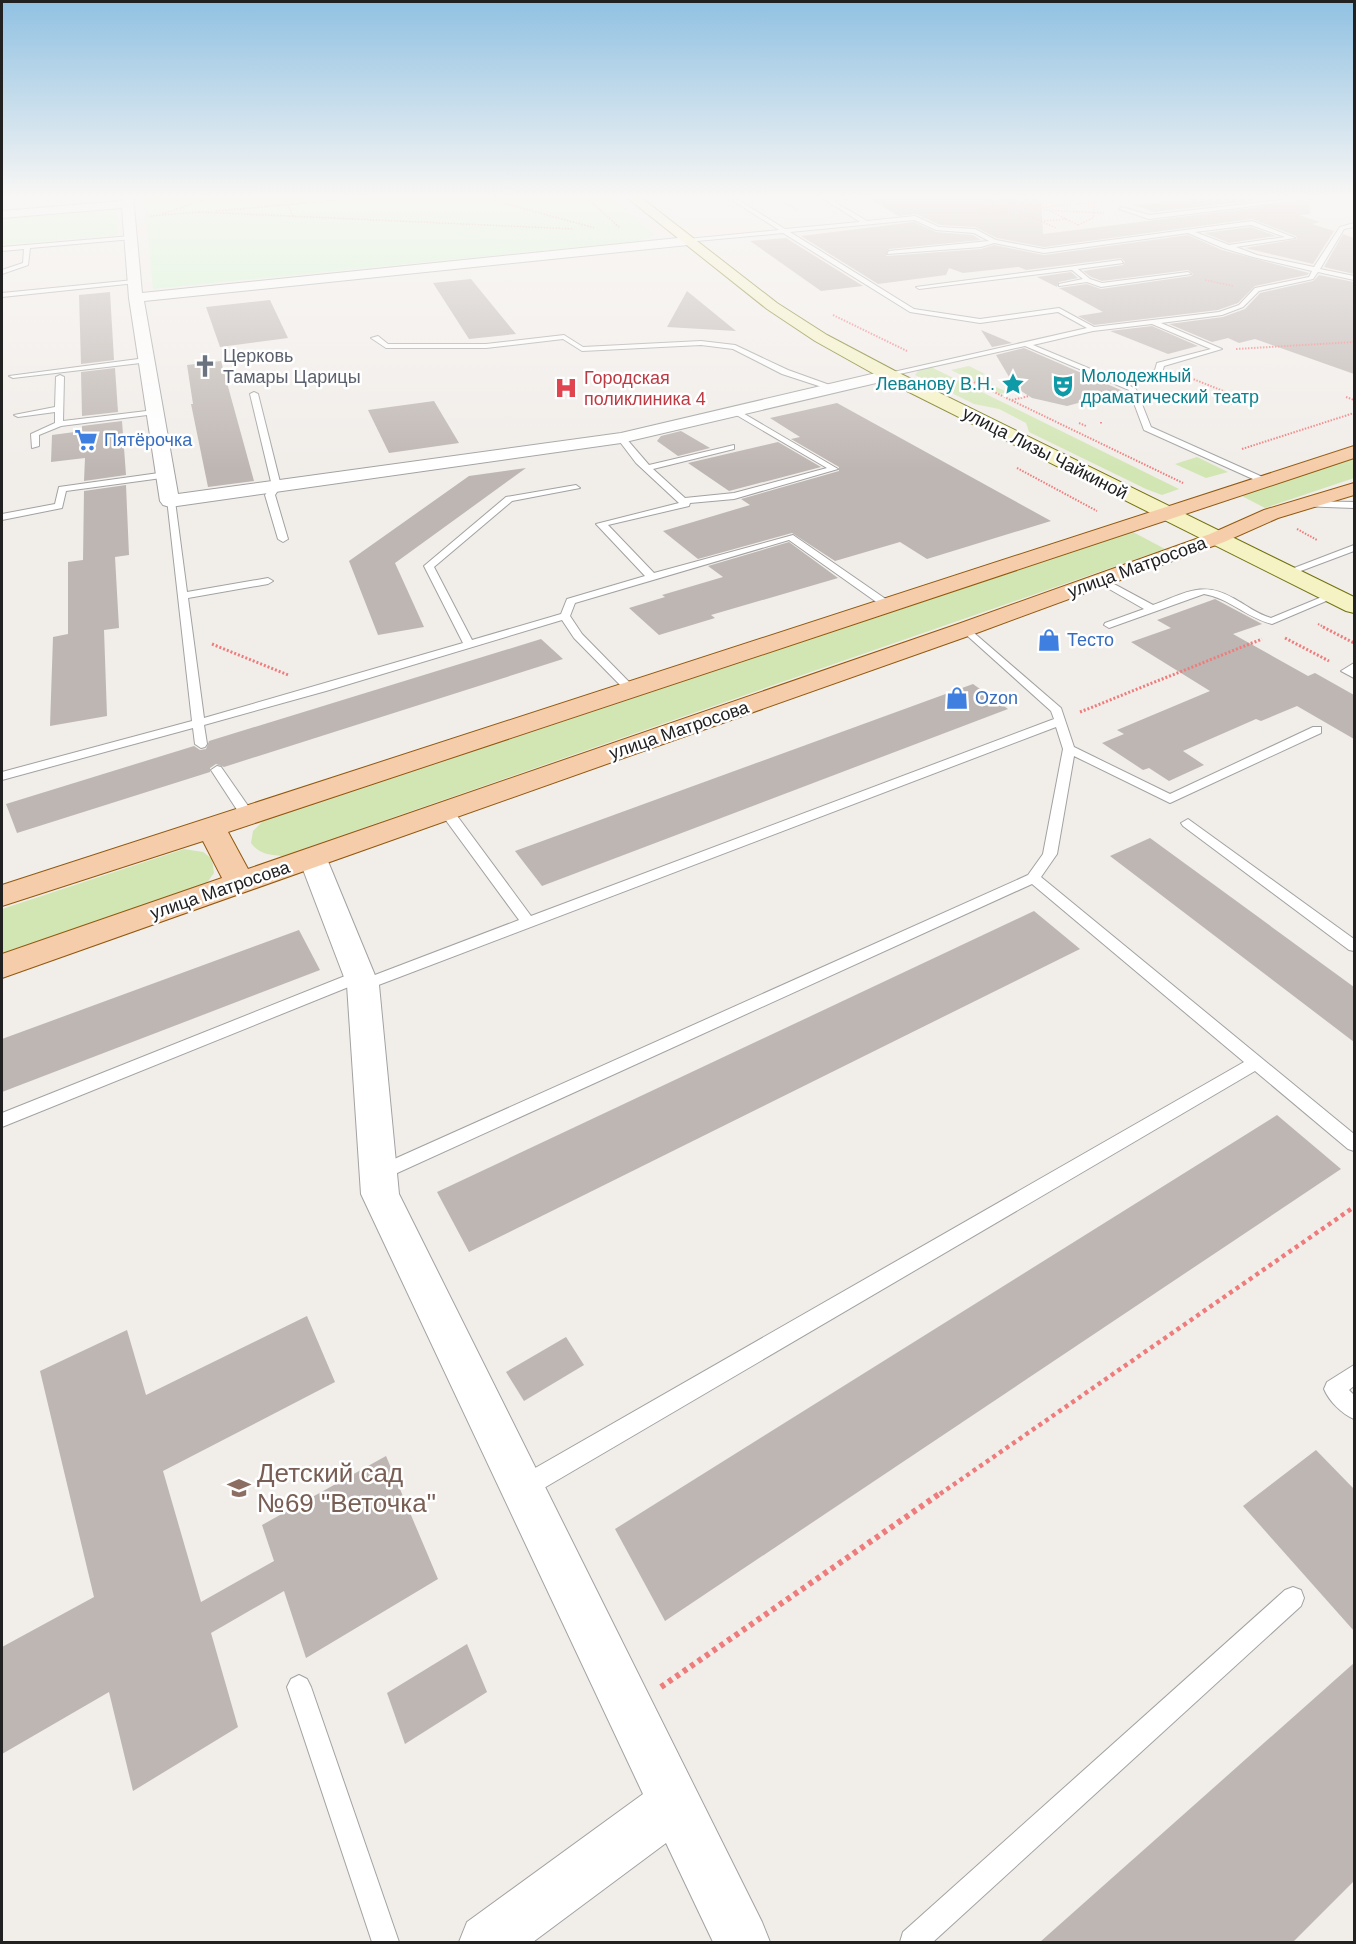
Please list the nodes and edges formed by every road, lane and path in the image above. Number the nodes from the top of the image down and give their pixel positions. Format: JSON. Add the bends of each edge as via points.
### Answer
{"nodes":[{"id":1,"x":86,"y":287,"type":"edge"},
{"id":2,"x":135,"y":287,"type":"edge"},
{"id":3,"x":244,"y":287,"type":"edge"},
{"id":4,"x":747,"y":287,"type":"edge"},
{"id":5,"x":873,"y":287,"type":"edge"},
{"id":6,"x":1268,"y":287,"type":"edge"},
{"id":7,"x":2,"y":295,"type":"edge"},
{"id":8,"x":136,"y":298,"type":"junction"},
{"id":9,"x":824,"y":311,"type":"dead end"},
{"id":10,"x":1152,"y":322,"type":"junction"},
{"id":11,"x":1093,"y":329,"type":"junction"},
{"id":12,"x":375,"y":338,"type":"dead end"},
{"id":13,"x":1354,"y":342,"type":"edge"},
{"id":14,"x":1026,"y":344,"type":"junction"},
{"id":15,"x":1218,"y":349,"type":"junction"},
{"id":16,"x":146,"y":360,"type":"junction"},
{"id":17,"x":937,"y":364,"type":"junction"},
{"id":18,"x":1159,"y":371,"type":"junction"},
{"id":19,"x":890,"y":375,"type":"junction"},
{"id":20,"x":13,"y":376,"type":"dead end"},
{"id":21,"x":60,"y":377,"type":"dead end"},
{"id":22,"x":1117,"y":382,"type":"junction"},
{"id":23,"x":834,"y":388,"type":"junction"},
{"id":24,"x":254,"y":394,"type":"dead end"},
{"id":25,"x":1029,"y":396,"type":"dead end"},
{"id":26,"x":1242,"y":398,"type":"junction"},
{"id":27,"x":1346,"y":398,"type":"dead end"},
{"id":28,"x":1012,"y":400,"type":"junction"},
{"id":29,"x":1354,"y":400,"type":"edge"},
{"id":30,"x":1251,"y":402,"type":"dead end"},
{"id":31,"x":1231,"y":404,"type":"dead end"},
{"id":32,"x":59,"y":409,"type":"junction"},
{"id":33,"x":736,"y":411,"type":"junction"},
{"id":34,"x":155,"y":412,"type":"junction"},
{"id":35,"x":1354,"y":413,"type":"edge"},
{"id":36,"x":18,"y":415,"type":"dead end"},
{"id":37,"x":1079,"y":423,"type":"dead end"},
{"id":38,"x":59,"y":424,"type":"junction"},
{"id":39,"x":1086,"y":426,"type":"dead end"},
{"id":40,"x":621,"y":438,"type":"junction"},
{"id":41,"x":35,"y":446,"type":"dead end"},
{"id":42,"x":731,"y":447,"type":"dead end"},
{"id":43,"x":1354,"y":452,"type":"edge"},
{"id":44,"x":1213,"y":458,"type":"junction"},
{"id":45,"x":648,"y":468,"type":"junction"},
{"id":46,"x":166,"y":475,"type":"junction"},
{"id":47,"x":1264,"y":481,"type":"junction"},
{"id":48,"x":278,"y":486,"type":"junction"},
{"id":49,"x":1192,"y":487,"type":"dead end"},
{"id":50,"x":576,"y":488,"type":"dead end"},
{"id":51,"x":1354,"y":489,"type":"edge"},
{"id":52,"x":170,"y":501,"type":"junction"},
{"id":53,"x":682,"y":501,"type":"junction"},
{"id":54,"x":1302,"y":504,"type":"junction"},
{"id":55,"x":1354,"y":506,"type":"edge"},
{"id":56,"x":1165,"y":513,"type":"junction"},
{"id":57,"x":2,"y":517,"type":"edge"},
{"id":58,"x":1217,"y":538,"type":"junction"},
{"id":59,"x":283,"y":539,"type":"dead end"},
{"id":60,"x":1354,"y":548,"type":"edge"},
{"id":61,"x":1286,"y":573,"type":"junction"},
{"id":62,"x":652,"y":578,"type":"junction"},
{"id":63,"x":1101,"y":580,"type":"junction"},
{"id":64,"x":268,"y":581,"type":"dead end"},
{"id":65,"x":182,"y":596,"type":"junction"},
{"id":66,"x":1333,"y":596,"type":"junction"},
{"id":67,"x":886,"y":604,"type":"junction"},
{"id":68,"x":1354,"y":606,"type":"edge"},
{"id":69,"x":1152,"y":609,"type":"junction"},
{"id":70,"x":565,"y":615,"type":"junction"},
{"id":71,"x":1109,"y":625,"type":"dead end"},
{"id":72,"x":966,"y":629,"type":"junction"},
{"id":73,"x":1276,"y":633,"type":"dead end"},
{"id":74,"x":187,"y":634,"type":"junction"},
{"id":75,"x":1266,"y":638,"type":"dead end"},
{"id":76,"x":469,"y":645,"type":"junction"},
{"id":77,"x":1352,"y":671,"type":"edge"},
{"id":78,"x":322,"y":689,"type":"junction"},
{"id":79,"x":631,"y":690,"type":"junction"},
{"id":80,"x":1060,"y":721,"type":"junction"},
{"id":81,"x":198,"y":724,"type":"junction"},
{"id":82,"x":1317,"y":730,"type":"dead end"},
{"id":83,"x":201,"y":744,"type":"dead end"},
{"id":84,"x":1069,"y":749,"type":"junction"},
{"id":85,"x":217,"y":770,"type":"dead end"},
{"id":86,"x":2,"y":776,"type":"edge"},
{"id":87,"x":447,"y":812,"type":"junction"},
{"id":88,"x":248,"y":816,"type":"junction"},
{"id":89,"x":1188,"y":823,"type":"dead end"},
{"id":90,"x":211,"y":828,"type":"junction"},
{"id":91,"x":313,"y":859,"type":"junction"},
{"id":92,"x":1033,"y":878,"type":"junction"},
{"id":93,"x":240,"y":883,"type":"junction"},
{"id":94,"x":2,"y":896,"type":"edge"},
{"id":95,"x":529,"y":922,"type":"junction"},
{"id":96,"x":1354,"y":946,"type":"edge"},
{"id":97,"x":2,"y":966,"type":"edge"},
{"id":98,"x":361,"y":981,"type":"junction"},
{"id":99,"x":1256,"y":1063,"type":"junction"},
{"id":100,"x":2,"y":1119,"type":"edge"},
{"id":101,"x":1354,"y":1144,"type":"edge"},
{"id":102,"x":378,"y":1174,"type":"junction"},
{"id":103,"x":1354,"y":1207,"type":"edge"},
{"id":104,"x":1354,"y":1375,"type":"edge"},
{"id":105,"x":1354,"y":1409,"type":"edge"},
{"id":106,"x":522,"y":1488,"type":"junction"},
{"id":107,"x":1293,"y":1598,"type":"dead end"},
{"id":108,"x":299,"y":1688,"type":"dead end"},
{"id":109,"x":629,"y":1709,"type":"junction"},
{"id":110,"x":674,"y":1804,"type":"junction"},
{"id":111,"x":386,"y":1942,"type":"edge"},
{"id":112,"x":487,"y":1942,"type":"edge"},
{"id":113,"x":742,"y":1942,"type":"edge"},
{"id":114,"x":913,"y":1942,"type":"edge"}],
"edges":[{"from":1,"to":7,"type":"lane"},
{"from":2,"to":8,"type":"street"},
{"from":3,"to":8,"type":"street"},
{"from":4,"to":19,"type":"main road","name":"улица Лизы Чайкиной","via":[[821,338]]},
{"from":5,"to":11,"type":"lane","via":[[912,311],[980,321],[1059,310]]},
{"from":6,"to":10,"type":"lane","via":[[1257,289],[1241,306],[1220,314]]},
{"from":8,"to":16,"type":"street"},
{"from":9,"to":17,"type":"path"},
{"from":10,"to":11,"type":"lane"},
{"from":10,"to":15,"type":"lane"},
{"from":11,"to":14,"type":"lane"},
{"from":12,"to":23,"type":"lane","via":[[386,346],[486,346],[564,337],[582,349],[701,343],[735,347],[785,372]]},
{"from":13,"to":15,"type":"path"},
{"from":14,"to":17,"type":"lane"},
{"from":14,"to":22,"type":"lane"},
{"from":15,"to":18,"type":"lane","via":[[1161,365]]},
{"from":16,"to":20,"type":"lane"},
{"from":16,"to":34,"type":"street"},
{"from":17,"to":19,"type":"lane"},
{"from":17,"to":28,"type":"path"},
{"from":18,"to":22,"type":"lane"},
{"from":18,"to":26,"type":"path","via":[[1180,379],[1188,377]]},
{"from":19,"to":23,"type":"street"},
{"from":19,"to":56,"type":"main road","name":"улица Лизы Чайкиной"},
{"from":21,"to":32,"type":"lane"},
{"from":22,"to":44,"type":"lane","via":[[1132,388],[1147,428]]},
{"from":23,"to":33,"type":"street"},
{"from":24,"to":48,"type":"lane"},
{"from":25,"to":28,"type":"path"},
{"from":26,"to":30,"type":"path"},
{"from":26,"to":31,"type":"path"},
{"from":27,"to":29,"type":"path"},
{"from":28,"to":49,"type":"path"},
{"from":32,"to":36,"type":"lane"},
{"from":32,"to":38,"type":"lane"},
{"from":33,"to":40,"type":"street"},
{"from":33,"to":53,"type":"lane","via":[[834,469],[734,496]]},
{"from":34,"to":38,"type":"lane"},
{"from":34,"to":46,"type":"street"},
{"from":35,"to":44,"type":"path"},
{"from":37,"to":39,"type":"path"},
{"from":38,"to":41,"type":"lane","via":[[35,434]]},
{"from":40,"to":45,"type":"lane"},
{"from":40,"to":48,"type":"street"},
{"from":42,"to":45,"type":"lane"},
{"from":43,"to":47,"type":"main road","name":"улица Матросова"},
{"from":44,"to":47,"type":"lane"},
{"from":45,"to":53,"type":"lane"},
{"from":46,"to":52,"type":"street"},
{"from":46,"to":57,"type":"lane","via":[[62,489],[59,506]]},
{"from":47,"to":56,"type":"main road","name":"улица Матросова"},
{"from":48,"to":52,"type":"street"},
{"from":48,"to":59,"type":"lane","via":[[270,495]]},
{"from":50,"to":76,"type":"lane","via":[[509,499],[429,566]]},
{"from":51,"to":54,"type":"main road","name":"улица Матросова"},
{"from":52,"to":65,"type":"lane"},
{"from":53,"to":62,"type":"lane","via":[[686,504],[602,524]]},
{"from":54,"to":55,"type":"lane"},
{"from":54,"to":58,"type":"main road","name":"улица Матросова"},
{"from":56,"to":58,"type":"main road","name":"улица Лизы Чайкиной"},
{"from":56,"to":67,"type":"main road","name":"улица Матросова"},
{"from":58,"to":61,"type":"main road","name":"улица Лизы Чайкиной"},
{"from":58,"to":63,"type":"main road","name":"улица Матросова"},
{"from":60,"to":61,"type":"lane"},
{"from":61,"to":66,"type":"main road","name":"улица Лизы Чайкиной"},
{"from":62,"to":67,"type":"lane","via":[[790,537]]},
{"from":62,"to":70,"type":"lane","via":[[571,601]]},
{"from":63,"to":69,"type":"lane"},
{"from":63,"to":72,"type":"main road","name":"улица Матросова"},
{"from":64,"to":65,"type":"lane"},
{"from":65,"to":74,"type":"lane"},
{"from":66,"to":68,"type":"main road","name":"улица Лизы Чайкиной"},
{"from":66,"to":69,"type":"lane","via":[[1272,621],[1208,591]]},
{"from":67,"to":79,"type":"main road","name":"улица Матросова"},
{"from":69,"to":71,"type":"lane"},
{"from":70,"to":76,"type":"lane"},
{"from":70,"to":79,"type":"lane","via":[[578,636]]},
{"from":72,"to":80,"type":"lane","via":[[1057,710]]},
{"from":72,"to":87,"type":"main road","name":"улица Матросова"},
{"from":73,"to":77,"type":"path"},
{"from":74,"to":78,"type":"path"},
{"from":74,"to":81,"type":"lane"},
{"from":75,"to":80,"type":"path"},
{"from":76,"to":78,"type":"lane"},
{"from":78,"to":81,"type":"lane"},
{"from":79,"to":88,"type":"main road","name":"улица Матросова"},
{"from":80,"to":84,"type":"lane"},
{"from":80,"to":95,"type":"lane"},
{"from":81,"to":83,"type":"lane"},
{"from":81,"to":86,"type":"lane"},
{"from":82,"to":84,"type":"lane","via":[[1170,799]]},
{"from":84,"to":92,"type":"lane","via":[[1050,854]]},
{"from":85,"to":88,"type":"lane"},
{"from":87,"to":91,"type":"main road","name":"улица Матросова"},
{"from":87,"to":95,"type":"lane"},
{"from":88,"to":90,"type":"main road","name":"улица Матросова"},
{"from":89,"to":96,"type":"lane"},
{"from":90,"to":93,"type":"main road"},
{"from":90,"to":94,"type":"main road","name":"улица Матросова"},
{"from":91,"to":93,"type":"main road","name":"улица Матросова"},
{"from":91,"to":98,"type":"street"},
{"from":92,"to":99,"type":"lane"},
{"from":92,"to":102,"type":"lane"},
{"from":93,"to":97,"type":"main road","name":"улица Матросова"},
{"from":95,"to":98,"type":"lane"},
{"from":98,"to":100,"type":"lane"},
{"from":98,"to":102,"type":"street"},
{"from":99,"to":101,"type":"lane"},
{"from":99,"to":106,"type":"lane"},
{"from":102,"to":106,"type":"street","via":[[380,1194]]},
{"from":103,"to":109,"type":"path"},
{"from":104,"to":105,"type":"lane","via":[[1334,1389]]},
{"from":106,"to":109,"type":"street"},
{"from":107,"to":114,"type":"lane"},
{"from":108,"to":111,"type":"lane"},
{"from":109,"to":110,"type":"street"},
{"from":110,"to":112,"type":"street"},
{"from":110,"to":113,"type":"street"}]}
